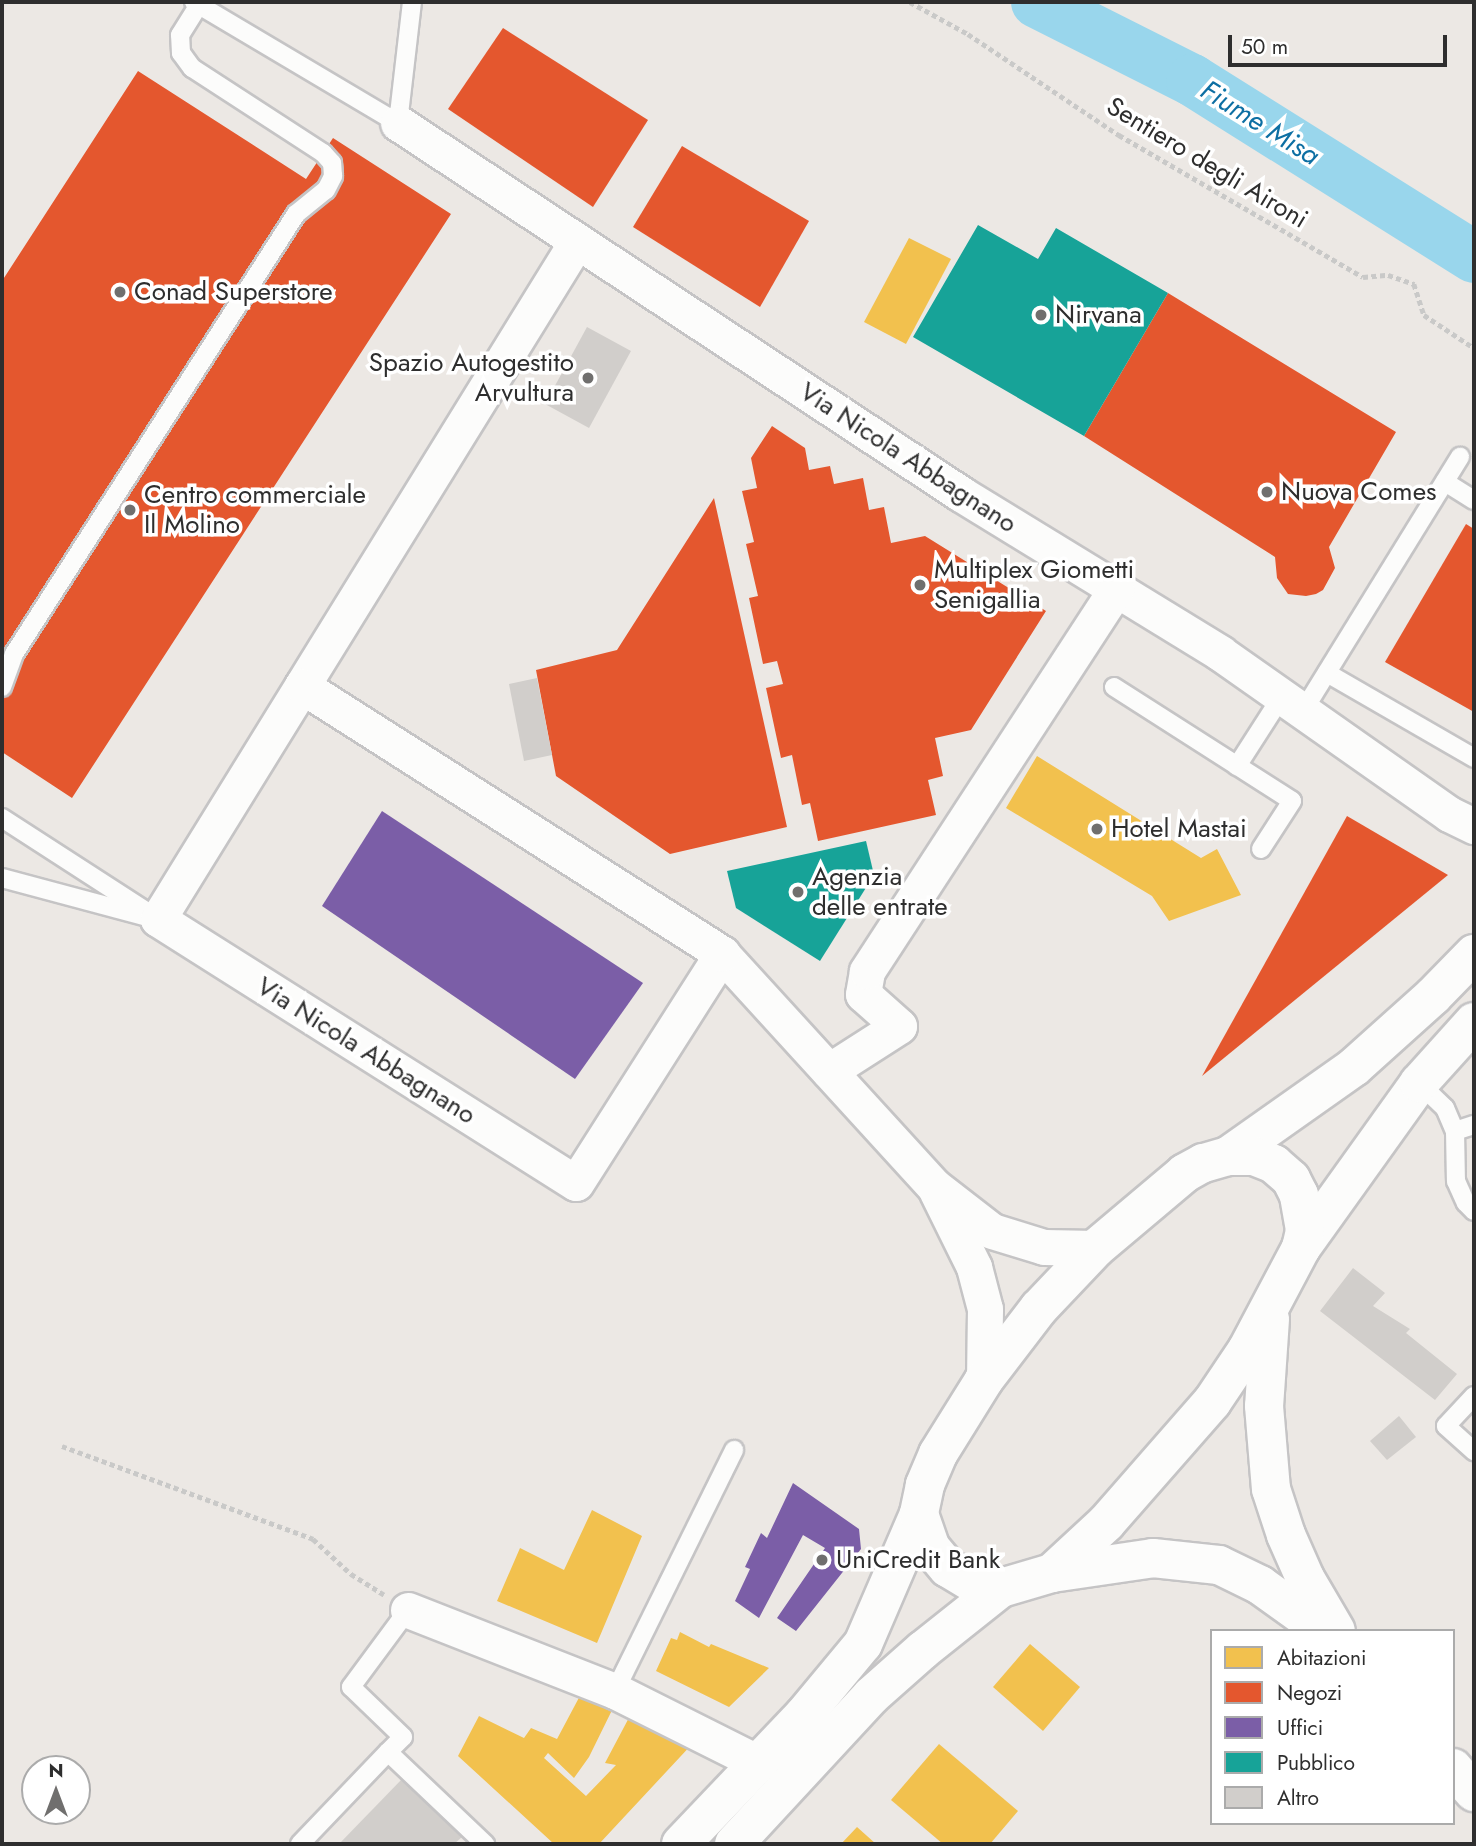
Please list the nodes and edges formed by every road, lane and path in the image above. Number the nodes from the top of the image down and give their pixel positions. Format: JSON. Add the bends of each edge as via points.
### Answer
{"nodes":[{"id":1,"x":412,"y":2,"type":"edge"},
{"id":2,"x":910,"y":2,"type":"edge"},
{"id":3,"x":196,"y":3,"type":"edge"},
{"id":4,"x":398,"y":123,"type":"junction"},
{"id":5,"x":577,"y":242,"type":"junction"},
{"id":6,"x":1474,"y":348,"type":"edge"},
{"id":7,"x":1460,"y":457,"type":"dead end"},
{"id":8,"x":1445,"y":482,"type":"junction"},
{"id":9,"x":1474,"y":500,"type":"edge"},
{"id":10,"x":1116,"y":589,"type":"junction"},
{"id":11,"x":1327,"y":673,"type":"junction"},
{"id":12,"x":302,"y":686,"type":"junction"},
{"id":13,"x":2,"y":687,"type":"edge"},
{"id":14,"x":1114,"y":687,"type":"dead end"},
{"id":15,"x":1293,"y":704,"type":"junction"},
{"id":16,"x":1474,"y":758,"type":"edge"},
{"id":17,"x":1237,"y":766,"type":"junction"},
{"id":18,"x":2,"y":818,"type":"edge"},
{"id":19,"x":1462,"y":820,"type":"edge"},
{"id":20,"x":1474,"y":845,"type":"edge"},
{"id":21,"x":1261,"y":849,"type":"dead end"},
{"id":22,"x":2,"y":878,"type":"edge"},
{"id":23,"x":158,"y":919,"type":"junction"},
{"id":24,"x":722,"y":954,"type":"junction"},
{"id":25,"x":1474,"y":954,"type":"edge"},
{"id":26,"x":1474,"y":1022,"type":"edge"},
{"id":27,"x":829,"y":1071,"type":"junction"},
{"id":28,"x":1419,"y":1083,"type":"junction"},
{"id":29,"x":1474,"y":1125,"type":"edge"},
{"id":30,"x":1455,"y":1131,"type":"junction"},
{"id":31,"x":1228,"y":1156,"type":"junction"},
{"id":32,"x":934,"y":1185,"type":"junction"},
{"id":33,"x":1474,"y":1211,"type":"edge"},
{"id":34,"x":1096,"y":1248,"type":"junction"},
{"id":35,"x":1301,"y":1248,"type":"junction"},
{"id":36,"x":1271,"y":1308,"type":"junction"},
{"id":37,"x":984,"y":1380,"type":"junction"},
{"id":38,"x":1474,"y":1396,"type":"edge"},
{"id":39,"x":62,"y":1446,"type":"dead end"},
{"id":40,"x":734,"y":1450,"type":"dead end"},
{"id":41,"x":1474,"y":1451,"type":"edge"},
{"id":42,"x":919,"y":1514,"type":"junction"},
{"id":43,"x":1052,"y":1573,"type":"junction"},
{"id":44,"x":1001,"y":1588,"type":"junction"},
{"id":45,"x":408,"y":1610,"type":"junction"},
{"id":46,"x":1321,"y":1629,"type":"edge"},
{"id":47,"x":1335,"y":1629,"type":"edge"},
{"id":48,"x":615,"y":1691,"type":"junction"},
{"id":49,"x":388,"y":1752,"type":"junction"},
{"id":50,"x":759,"y":1763,"type":"junction"},
{"id":51,"x":1455,"y":1770,"type":"edge"},
{"id":52,"x":1474,"y":1792,"type":"edge"},
{"id":53,"x":300,"y":1844,"type":"edge"},
{"id":54,"x":485,"y":1844,"type":"edge"},
{"id":55,"x":681,"y":1844,"type":"edge"},
{"id":56,"x":734,"y":1844,"type":"edge"}],
"edges":[{"from":1,"to":4,"type":"lane"},
{"from":2,"to":6,"type":"path","name":"Sentiero degli Aironi","via":[[968,34],[1119,135],[1363,277],[1388,275],[1414,284],[1424,315]]},
{"from":3,"to":4,"type":"lane"},
{"from":3,"to":13,"type":"lane","via":[[180,35],[181,53],[192,68],[323,153],[332,163],[333,176],[326,190],[296,214],[14,654]]},
{"from":4,"to":5,"type":"street","name":"Via Nicola Abbagnano"},
{"from":5,"to":10,"type":"street","name":"Via Nicola Abbagnano","via":[[961,494]]},
{"from":5,"to":12,"type":"street"},
{"from":7,"to":8,"type":"lane"},
{"from":8,"to":9,"type":"lane"},
{"from":8,"to":11,"type":"lane"},
{"from":10,"to":15,"type":"street","name":"Via Nicola Abbagnano"},
{"from":10,"to":27,"type":"street","via":[[867,971],[863,995],[899,1026]]},
{"from":11,"to":15,"type":"lane"},
{"from":11,"to":16,"type":"lane"},
{"from":12,"to":23,"type":"street"},
{"from":12,"to":24,"type":"street"},
{"from":14,"to":17,"type":"lane"},
{"from":15,"to":17,"type":"lane"},
{"from":15,"to":19,"type":"street","name":"Via Nicola Abbagnano"},
{"from":17,"to":21,"type":"lane","via":[[1292,801]]},
{"from":18,"to":23,"type":"lane"},
{"from":19,"to":20,"type":"street","name":"Via Nicola Abbagnano"},
{"from":22,"to":23,"type":"lane"},
{"from":23,"to":24,"type":"street","name":"Via Nicola Abbagnano","via":[[576,1183]]},
{"from":24,"to":27,"type":"street"},
{"from":25,"to":31,"type":"main road","via":[[1354,1067]]},
{"from":26,"to":28,"type":"main road"},
{"from":27,"to":32,"type":"street"},
{"from":28,"to":30,"type":"lane","via":[[1445,1108]]},
{"from":28,"to":35,"type":"main road"},
{"from":29,"to":30,"type":"lane"},
{"from":30,"to":33,"type":"lane","via":[[1456,1181]]},
{"from":31,"to":34,"type":"main road","via":[[1185,1173]]},
{"from":31,"to":35,"type":"main road","via":[[1254,1156],[1274,1164],[1291,1179],[1303,1213]]},
{"from":32,"to":34,"type":"street","via":[[992,1231],[1044,1247]]},
{"from":32,"to":37,"type":"street","via":[[974,1268],[985,1309]]},
{"from":34,"to":37,"type":"main road","via":[[1039,1308]]},
{"from":35,"to":36,"type":"main road"},
{"from":36,"to":43,"type":"main road","via":[[1212,1402],[1106,1524]]},
{"from":36,"to":47,"type":"main road","via":[[1264,1406],[1272,1489],[1296,1556]]},
{"from":37,"to":42,"type":"main road","via":[[938,1454]]},
{"from":38,"to":41,"type":"lane","via":[[1446,1426]]},
{"from":39,"to":45,"type":"path","via":[[313,1538],[351,1574]]},
{"from":40,"to":48,"type":"lane"},
{"from":42,"to":44,"type":"main road","via":[[931,1548],[948,1568],[973,1583]]},
{"from":42,"to":50,"type":"main road","via":[[863,1644]]},
{"from":43,"to":44,"type":"main road"},
{"from":43,"to":46,"type":"main road","via":[[1153,1558],[1219,1565],[1260,1585]]},
{"from":44,"to":56,"type":"main road","via":[[870,1696]]},
{"from":45,"to":48,"type":"street"},
{"from":45,"to":49,"type":"lane","via":[[351,1687],[403,1737]]},
{"from":48,"to":50,"type":"street"},
{"from":49,"to":53,"type":"lane"},
{"from":49,"to":54,"type":"lane"},
{"from":50,"to":55,"type":"main road"},
{"from":51,"to":52,"type":"main road"}]}
